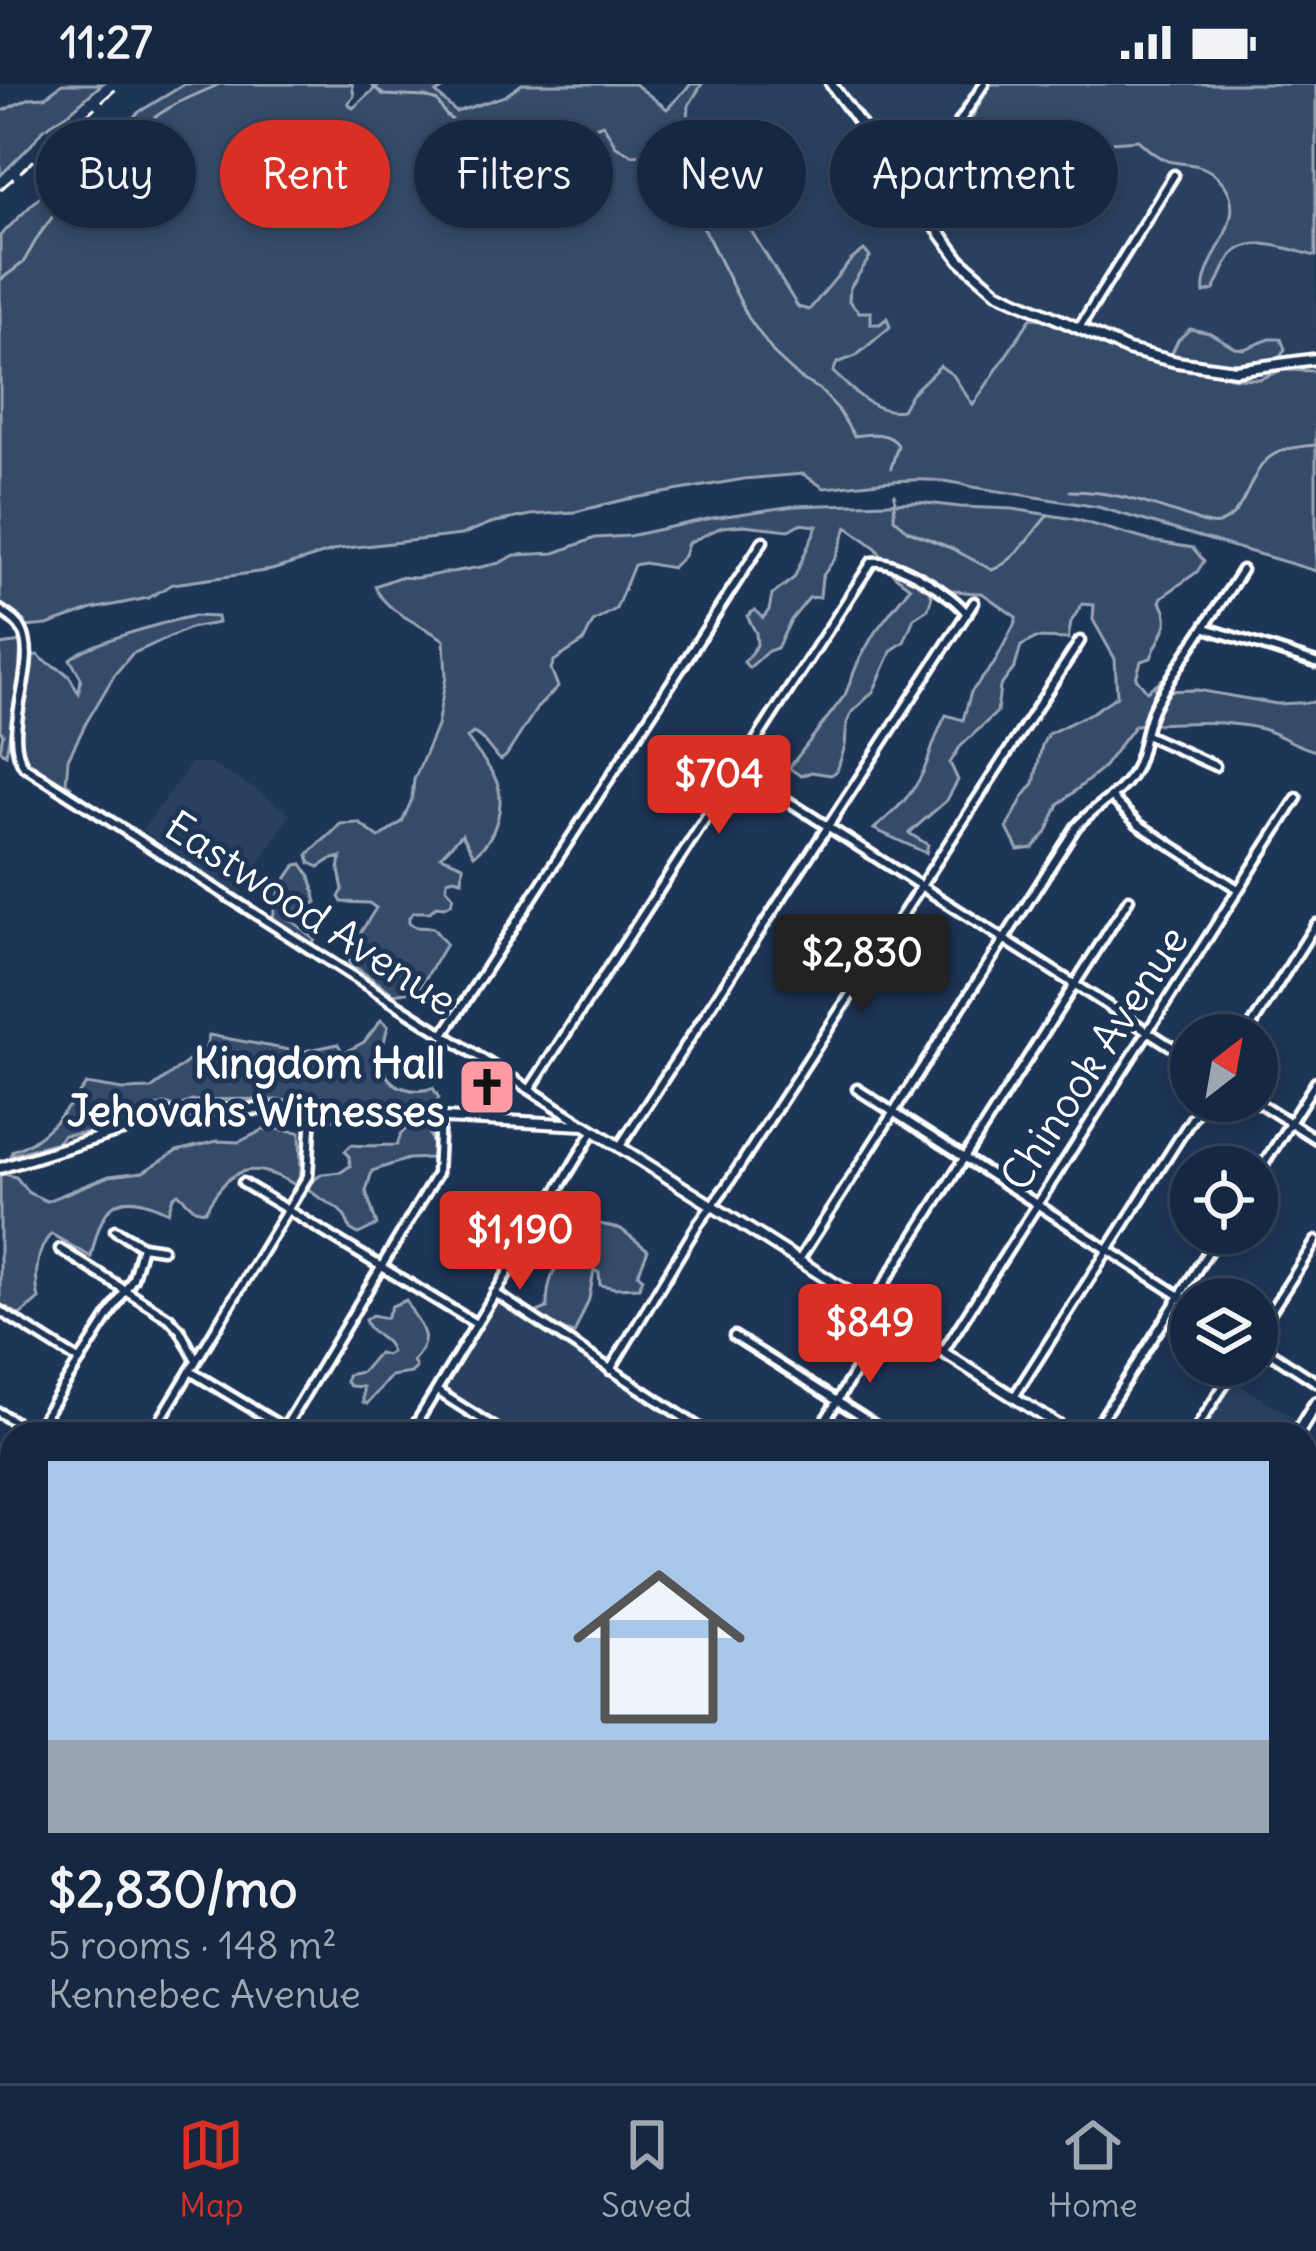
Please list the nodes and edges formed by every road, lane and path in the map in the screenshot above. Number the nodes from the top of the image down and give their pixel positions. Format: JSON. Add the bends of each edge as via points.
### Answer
{"nodes":[{"id":1,"x":831,"y":84,"type":"edge"},
{"id":2,"x":984,"y":84,"type":"edge"},
{"id":3,"x":858,"y":120,"type":"edge"},
{"id":4,"x":961,"y":120,"type":"edge"},
{"id":5,"x":1174,"y":175,"type":"dead end"},
{"id":6,"x":937,"y":228,"type":"edge"},
{"id":7,"x":1079,"y":328,"type":"junction"},
{"id":8,"x":1316,"y":358,"type":"edge"},
{"id":9,"x":763,"y":541,"type":"dead end"},
{"id":10,"x":1242,"y":570,"type":"dead end"},
{"id":11,"x":974,"y":602,"type":"dead end"},
{"id":12,"x":0,"y":610,"type":"edge"},
{"id":13,"x":967,"y":614,"type":"junction"},
{"id":14,"x":1206,"y":628,"type":"junction"},
{"id":15,"x":1079,"y":641,"type":"dead end"},
{"id":16,"x":1316,"y":663,"type":"edge"},
{"id":17,"x":1146,"y":735,"type":"junction"},
{"id":18,"x":1215,"y":766,"type":"dead end"},
{"id":19,"x":738,"y":769,"type":"junction"},
{"id":20,"x":1112,"y":798,"type":"junction"},
{"id":21,"x":1297,"y":798,"type":"dead end"},
{"id":22,"x":827,"y":826,"type":"junction"},
{"id":23,"x":921,"y":887,"type":"junction"},
{"id":24,"x":1238,"y":889,"type":"junction"},
{"id":25,"x":1129,"y":899,"type":"dead end"},
{"id":26,"x":1316,"y":924,"type":"edge"},
{"id":27,"x":1003,"y":940,"type":"junction"},
{"id":28,"x":1074,"y":985,"type":"junction"},
{"id":29,"x":1259,"y":1014,"type":"edge"},
{"id":30,"x":1147,"y":1031,"type":"junction"},
{"id":31,"x":445,"y":1034,"type":"junction"},
{"id":32,"x":1170,"y":1046,"type":"edge"},
{"id":33,"x":1316,"y":1082,"type":"edge"},
{"id":34,"x":530,"y":1089,"type":"junction"},
{"id":35,"x":857,"y":1090,"type":"dead end"},
{"id":36,"x":312,"y":1112,"type":"junction"},
{"id":37,"x":893,"y":1112,"type":"junction"},
{"id":38,"x":1278,"y":1115,"type":"edge"},
{"id":39,"x":440,"y":1118,"type":"junction"},
{"id":40,"x":1190,"y":1122,"type":"edge"},
{"id":41,"x":1289,"y":1122,"type":"junction"},
{"id":42,"x":589,"y":1127,"type":"junction"},
{"id":43,"x":1316,"y":1139,"type":"edge"},
{"id":44,"x":620,"y":1146,"type":"junction"},
{"id":45,"x":1275,"y":1146,"type":"edge"},
{"id":46,"x":965,"y":1158,"type":"junction"},
{"id":47,"x":0,"y":1168,"type":"edge"},
{"id":48,"x":243,"y":1183,"type":"dead end"},
{"id":49,"x":1036,"y":1204,"type":"junction"},
{"id":50,"x":712,"y":1205,"type":"junction"},
{"id":51,"x":287,"y":1210,"type":"junction"},
{"id":52,"x":116,"y":1229,"type":"dead end"},
{"id":53,"x":1316,"y":1241,"type":"edge"},
{"id":54,"x":142,"y":1246,"type":"junction"},
{"id":55,"x":60,"y":1249,"type":"dead end"},
{"id":56,"x":162,"y":1249,"type":"dead end"},
{"id":57,"x":1108,"y":1250,"type":"junction"},
{"id":58,"x":799,"y":1260,"type":"junction"},
{"id":59,"x":382,"y":1268,"type":"junction"},
{"id":60,"x":125,"y":1290,"type":"junction"},
{"id":61,"x":1170,"y":1290,"type":"edge"},
{"id":62,"x":495,"y":1293,"type":"junction"},
{"id":63,"x":1278,"y":1300,"type":"edge"},
{"id":64,"x":871,"y":1306,"type":"junction"},
{"id":65,"x":0,"y":1311,"type":"edge"},
{"id":66,"x":1170,"y":1312,"type":"edge"},
{"id":67,"x":888,"y":1316,"type":"junction"},
{"id":68,"x":476,"y":1324,"type":"junction"},
{"id":69,"x":734,"y":1336,"type":"dead end"},
{"id":70,"x":943,"y":1352,"type":"junction"},
{"id":71,"x":1278,"y":1358,"type":"edge"},
{"id":72,"x":196,"y":1360,"type":"junction"},
{"id":73,"x":80,"y":1361,"type":"junction"},
{"id":74,"x":610,"y":1370,"type":"junction"},
{"id":75,"x":190,"y":1371,"type":"junction"},
{"id":76,"x":1316,"y":1382,"type":"edge"},
{"id":77,"x":1224,"y":1386,"type":"edge"},
{"id":78,"x":437,"y":1391,"type":"junction"},
{"id":79,"x":1014,"y":1397,"type":"junction"},
{"id":80,"x":837,"y":1401,"type":"junction"},
{"id":81,"x":41,"y":1422,"type":"edge"},
{"id":82,"x":159,"y":1422,"type":"edge"},
{"id":83,"x":269,"y":1422,"type":"edge"},
{"id":84,"x":288,"y":1422,"type":"edge"},
{"id":85,"x":418,"y":1422,"type":"edge"},
{"id":86,"x":486,"y":1422,"type":"edge"},
{"id":87,"x":691,"y":1422,"type":"edge"},
{"id":88,"x":824,"y":1422,"type":"edge"},
{"id":89,"x":870,"y":1422,"type":"edge"},
{"id":90,"x":1046,"y":1422,"type":"edge"},
{"id":91,"x":1100,"y":1422,"type":"edge"},
{"id":92,"x":1201,"y":1422,"type":"edge"}],
"edges":[{"from":1,"to":3,"type":"street"},
{"from":2,"to":4,"type":"street"},
{"from":5,"to":7,"type":"street"},
{"from":6,"to":7,"type":"street","via":[[988,286]]},
{"from":7,"to":8,"type":"street","via":[[1142,354],[1223,370]]},
{"from":9,"to":31,"type":"street"},
{"from":10,"to":14,"type":"street"},
{"from":11,"to":13,"type":"street"},
{"from":12,"to":31,"type":"street","name":"Eastwood Avenue","via":[[25,637],[15,746],[24,766]]},
{"from":13,"to":19,"type":"street","via":[[891,562],[872,562]]},
{"from":13,"to":22,"type":"street"},
{"from":14,"to":16,"type":"street"},
{"from":14,"to":17,"type":"street","via":[[1156,703]]},
{"from":15,"to":23,"type":"street"},
{"from":17,"to":18,"type":"street"},
{"from":17,"to":20,"type":"street","via":[[1139,761]]},
{"from":19,"to":22,"type":"street"},
{"from":19,"to":34,"type":"street"},
{"from":20,"to":24,"type":"street"},
{"from":20,"to":27,"type":"street","via":[[1076,827]]},
{"from":21,"to":24,"type":"street","name":"Chinook Avenue"},
{"from":22,"to":23,"type":"street"},
{"from":22,"to":44,"type":"street"},
{"from":23,"to":27,"type":"street"},
{"from":23,"to":50,"type":"street"},
{"from":24,"to":30,"type":"street","name":"Chinook Avenue"},
{"from":25,"to":28,"type":"street"},
{"from":26,"to":29,"type":"street"},
{"from":27,"to":28,"type":"street"},
{"from":27,"to":37,"type":"street"},
{"from":28,"to":30,"type":"street"},
{"from":28,"to":46,"type":"street"},
{"from":30,"to":32,"type":"street"},
{"from":30,"to":49,"type":"street","name":"Chinook Avenue"},
{"from":31,"to":34,"type":"street","name":"Eastwood Avenue"},
{"from":33,"to":41,"type":"street"},
{"from":34,"to":42,"type":"street","name":"Eastwood Avenue"},
{"from":35,"to":37,"type":"street"},
{"from":36,"to":39,"type":"street"},
{"from":36,"to":47,"type":"street","via":[[175,1114]]},
{"from":36,"to":51,"type":"street","via":[[308,1176]]},
{"from":37,"to":46,"type":"street"},
{"from":37,"to":58,"type":"street"},
{"from":38,"to":41,"type":"street"},
{"from":39,"to":42,"type":"street"},
{"from":39,"to":59,"type":"street","via":[[437,1174]]},
{"from":40,"to":57,"type":"street"},
{"from":41,"to":43,"type":"street"},
{"from":41,"to":45,"type":"street"},
{"from":42,"to":44,"type":"street","name":"Eastwood Avenue"},
{"from":42,"to":62,"type":"street"},
{"from":44,"to":50,"type":"street","name":"Eastwood Avenue"},
{"from":46,"to":49,"type":"street"},
{"from":46,"to":64,"type":"street"},
{"from":48,"to":51,"type":"street"},
{"from":49,"to":57,"type":"street"},
{"from":49,"to":70,"type":"street","name":"Chinook Avenue"},
{"from":50,"to":58,"type":"street","name":"Eastwood Avenue"},
{"from":50,"to":74,"type":"street"},
{"from":51,"to":59,"type":"street"},
{"from":51,"to":72,"type":"street"},
{"from":52,"to":54,"type":"street"},
{"from":53,"to":63,"type":"street"},
{"from":54,"to":56,"type":"street"},
{"from":54,"to":60,"type":"street"},
{"from":55,"to":60,"type":"street"},
{"from":57,"to":61,"type":"street"},
{"from":57,"to":79,"type":"street"},
{"from":58,"to":64,"type":"street","name":"Eastwood Avenue"},
{"from":59,"to":68,"type":"street"},
{"from":59,"to":84,"type":"street"},
{"from":60,"to":72,"type":"street","via":[[169,1318]]},
{"from":60,"to":73,"type":"street"},
{"from":62,"to":68,"type":"street"},
{"from":62,"to":74,"type":"street"},
{"from":64,"to":67,"type":"street","name":"Eastwood Avenue"},
{"from":65,"to":73,"type":"street"},
{"from":66,"to":91,"type":"street"},
{"from":67,"to":70,"type":"street","name":"Eastwood Avenue"},
{"from":67,"to":80,"type":"street"},
{"from":68,"to":78,"type":"street"},
{"from":69,"to":80,"type":"street"},
{"from":70,"to":79,"type":"street","name":"Eastwood Avenue"},
{"from":71,"to":76,"type":"street"},
{"from":72,"to":75,"type":"street"},
{"from":73,"to":81,"type":"street"},
{"from":74,"to":87,"type":"street"},
{"from":75,"to":82,"type":"street"},
{"from":75,"to":83,"type":"street"},
{"from":77,"to":92,"type":"street"},
{"from":78,"to":85,"type":"street"},
{"from":78,"to":86,"type":"street"},
{"from":79,"to":90,"type":"street","name":"Eastwood Avenue"},
{"from":80,"to":88,"type":"street"},
{"from":80,"to":89,"type":"street"}]}
